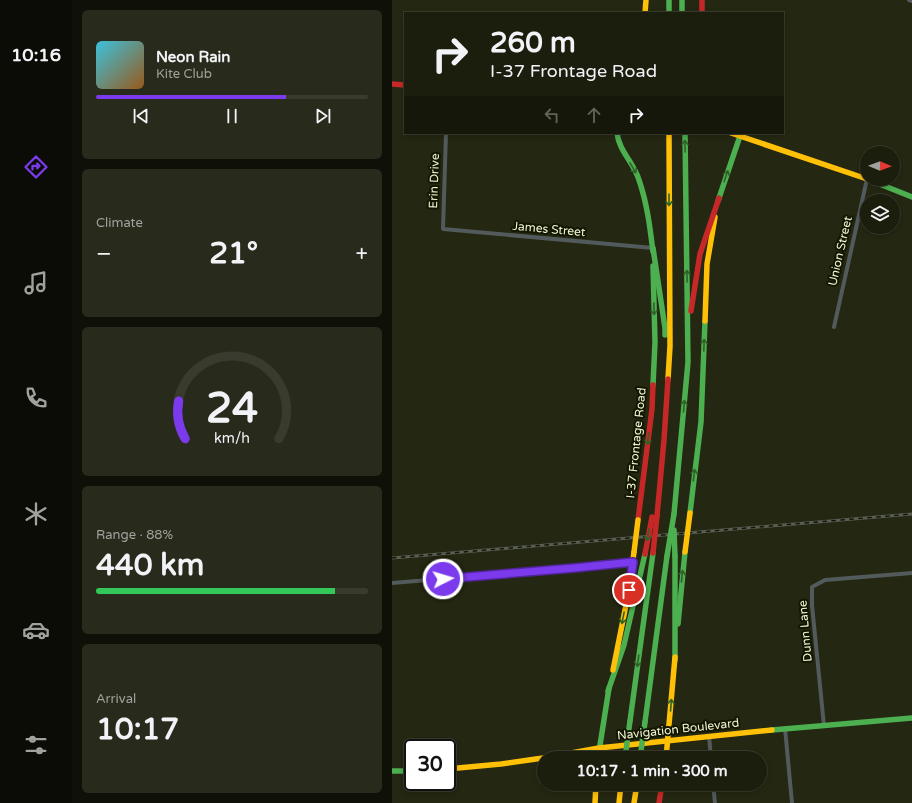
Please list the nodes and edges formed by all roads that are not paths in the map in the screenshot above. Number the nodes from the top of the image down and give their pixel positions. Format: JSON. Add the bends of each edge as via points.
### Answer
{"nodes":[{"id":1,"x":646,"y":0,"type":"edge"},
{"id":2,"x":669,"y":0,"type":"edge"},
{"id":3,"x":682,"y":0,"type":"edge"},
{"id":4,"x":702,"y":0,"type":"edge"},
{"id":5,"x":909,"y":0,"type":"edge"},
{"id":6,"x":912,"y":1,"type":"edge"},
{"id":7,"x":645,"y":12,"type":"edge"},
{"id":8,"x":669,"y":12,"type":"edge"},
{"id":9,"x":682,"y":12,"type":"edge"},
{"id":10,"x":702,"y":12,"type":"edge"},
{"id":11,"x":392,"y":84,"type":"edge"},
{"id":12,"x":404,"y":85,"type":"edge"},
{"id":13,"x":446,"y":134,"type":"edge"},
{"id":14,"x":617,"y":134,"type":"edge"},
{"id":15,"x":669,"y":134,"type":"edge"},
{"id":16,"x":685,"y":134,"type":"edge"},
{"id":17,"x":740,"y":134,"type":"edge"},
{"id":18,"x":860,"y":177,"type":"edge"},
{"id":19,"x":865,"y":186,"type":"edge"},
{"id":20,"x":886,"y":186,"type":"edge"},
{"id":21,"x":912,"y":196,"type":"edge"},
{"id":22,"x":719,"y":198,"type":"junction"},
{"id":23,"x":443,"y":229,"type":"joint"},
{"id":24,"x":653,"y":248,"type":"junction"},
{"id":25,"x":834,"y":327,"type":"dead end"},
{"id":26,"x":688,"y":331,"type":"junction"},
{"id":27,"x":666,"y":410,"type":"junction"},
{"id":28,"x":674,"y":514,"type":"junction"},
{"id":29,"x":654,"y":516,"type":"junction"},
{"id":30,"x":633,"y":562,"type":"junction"},
{"id":31,"x":912,"y":573,"type":"edge"},
{"id":32,"x":392,"y":583,"type":"edge"},
{"id":33,"x":674,"y":660,"type":"junction"},
{"id":34,"x":608,"y":691,"type":"junction"},
{"id":35,"x":912,"y":718,"type":"edge"},
{"id":36,"x":824,"y":726,"type":"junction"},
{"id":37,"x":785,"y":728,"type":"junction"},
{"id":38,"x":709,"y":736,"type":"junction"},
{"id":39,"x":668,"y":740,"type":"junction"},
{"id":40,"x":599,"y":748,"type":"junction"},
{"id":41,"x":599,"y":751,"type":"edge"},
{"id":42,"x":626,"y":751,"type":"edge"},
{"id":43,"x":641,"y":751,"type":"edge"},
{"id":44,"x":667,"y":751,"type":"edge"},
{"id":45,"x":710,"y":751,"type":"edge"},
{"id":46,"x":456,"y":768,"type":"edge"},
{"id":47,"x":392,"y":771,"type":"edge"},
{"id":48,"x":404,"y":771,"type":"edge"},
{"id":49,"x":596,"y":791,"type":"edge"},
{"id":50,"x":620,"y":791,"type":"edge"},
{"id":51,"x":636,"y":791,"type":"edge"},
{"id":52,"x":661,"y":791,"type":"edge"},
{"id":53,"x":714,"y":791,"type":"edge"},
{"id":54,"x":595,"y":803,"type":"edge"},
{"id":55,"x":619,"y":803,"type":"edge"},
{"id":56,"x":634,"y":803,"type":"edge"},
{"id":57,"x":659,"y":803,"type":"edge"},
{"id":58,"x":715,"y":803,"type":"edge"},
{"id":59,"x":792,"y":803,"type":"edge"}],
"edges":[{"from":1,"to":7,"type":"main road"},
{"from":2,"to":8,"type":"main road"},
{"from":3,"to":9,"type":"main road"},
{"from":4,"to":10,"type":"main road"},
{"from":5,"to":6,"type":"street"},
{"from":11,"to":12,"type":"main road"},
{"from":13,"to":23,"type":"street","name":"Erin Drive"},
{"from":14,"to":24,"type":"main road","name":"I-37 Frontage Road","one_way":true,"via":[[618,141],[639,178],[648,212]]},
{"from":15,"to":27,"type":"main road","one_way":true,"via":[[670,346]]},
{"from":26,"to":16,"type":"main road","one_way":true},
{"from":17,"to":18,"type":"main road"},
{"from":22,"to":17,"type":"main road","one_way":true},
{"from":19,"to":25,"type":"street","name":"Union Street"},
{"from":20,"to":21,"type":"main road"},
{"from":22,"to":26,"type":"main road","via":[[700,254]]},
{"from":33,"to":22,"type":"main road","one_way":true,"bridge":true,"via":[[701,422],[707,264]]},
{"from":23,"to":24,"type":"street","name":"James Street"},
{"from":24,"to":27,"type":"main road","via":[[665,328]]},
{"from":24,"to":30,"type":"main road","name":"I-37 Frontage Road","one_way":true,"bridge":true,"via":[[655,342],[652,409]]},
{"from":28,"to":26,"type":"main road","one_way":true,"via":[[688,362]]},
{"from":27,"to":29,"type":"main road","via":[[662,474]]},
{"from":28,"to":33,"type":"main road","bridge":true},
{"from":28,"to":43,"type":"main road","bridge":true,"via":[[666,556]]},
{"from":29,"to":34,"type":"main road","one_way":true,"bridge":true,"via":[[624,645]]},
{"from":29,"to":42,"type":"main road","one_way":true,"bridge":true,"via":[[653,553]]},
{"from":30,"to":32,"type":"street"},
{"from":30,"to":34,"type":"main road","name":"I-37 Frontage Road","one_way":true},
{"from":31,"to":36,"type":"street","name":"Dunn Lane","via":[[825,580],[812,587]]},
{"from":39,"to":33,"type":"main road","one_way":true},
{"from":34,"to":40,"type":"main road","name":"I-37 Frontage Road"},
{"from":35,"to":36,"type":"main road","name":"Navigation Boulevard"},
{"from":36,"to":37,"type":"main road","name":"Navigation Boulevard"},
{"from":37,"to":38,"type":"main road","name":"Navigation Boulevard"},
{"from":37,"to":59,"type":"street"},
{"from":38,"to":39,"type":"main road","name":"Navigation Boulevard"},
{"from":38,"to":45,"type":"street"},
{"from":39,"to":40,"type":"main road","name":"Navigation Boulevard"},
{"from":39,"to":44,"type":"main road"},
{"from":40,"to":41,"type":"main road","name":"I-37 Frontage Road"},
{"from":40,"to":46,"type":"main road","name":"Navigation Boulevard","via":[[543,758]]},
{"from":47,"to":48,"type":"main road"},
{"from":49,"to":54,"type":"main road"},
{"from":50,"to":55,"type":"main road"},
{"from":51,"to":56,"type":"main road"},
{"from":52,"to":57,"type":"main road"},
{"from":53,"to":58,"type":"street"}]}
